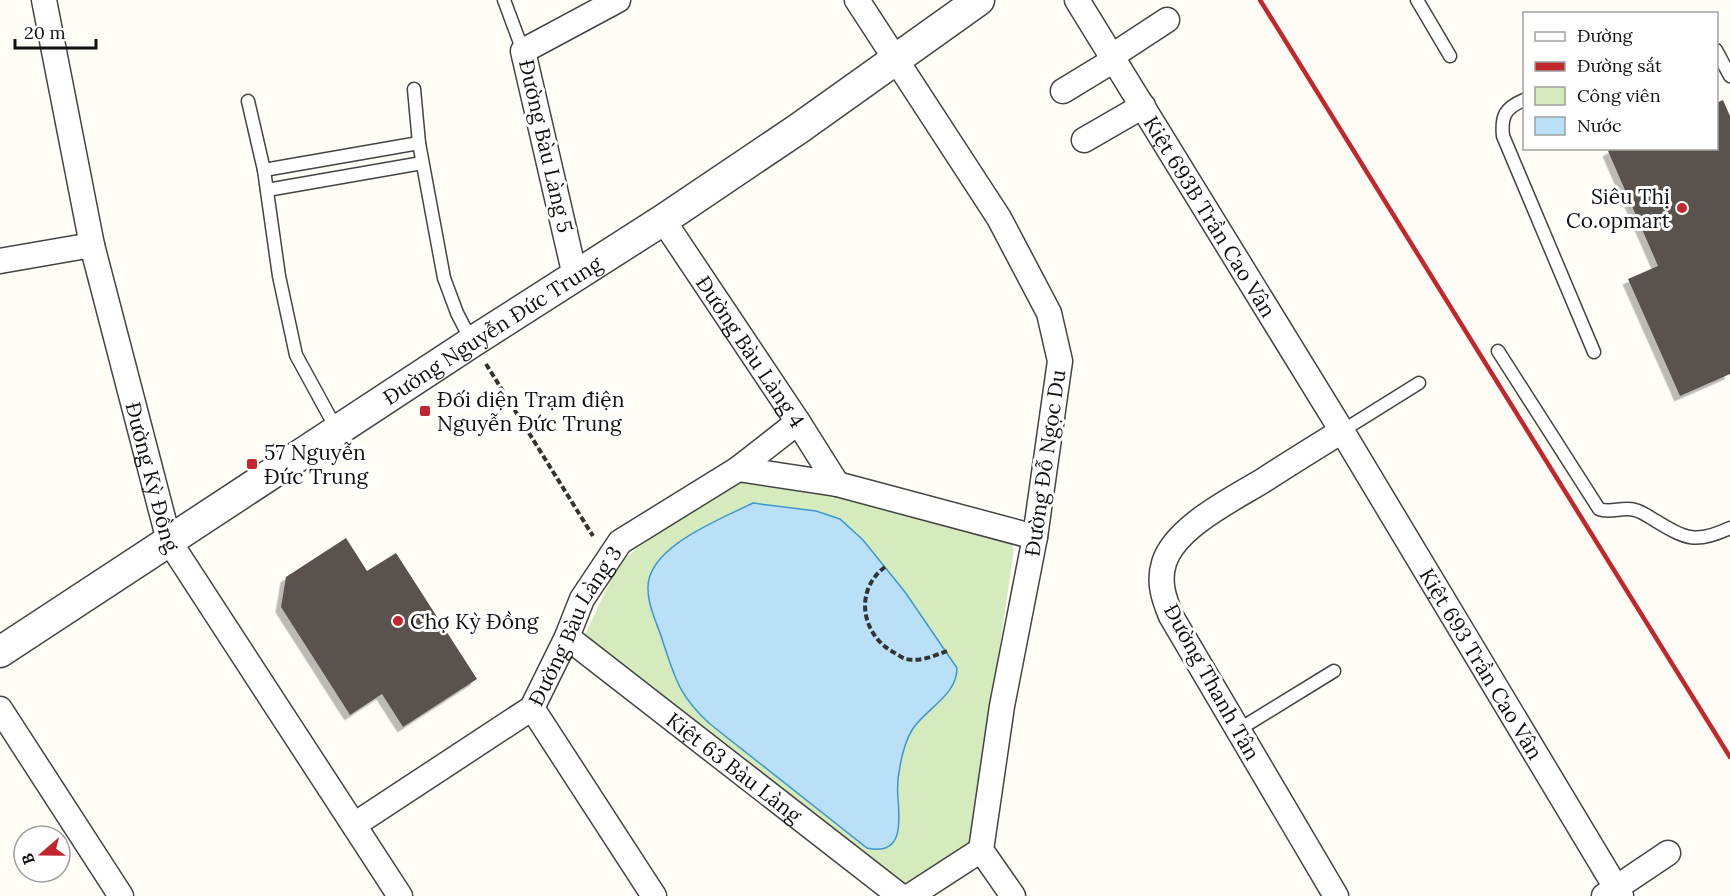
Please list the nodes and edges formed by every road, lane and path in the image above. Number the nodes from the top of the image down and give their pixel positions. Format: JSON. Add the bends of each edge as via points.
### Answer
{"nodes":[{"id":1,"x":44,"y":0,"type":"edge"},
{"id":2,"x":504,"y":0,"type":"edge"},
{"id":3,"x":618,"y":0,"type":"edge"},
{"id":4,"x":856,"y":0,"type":"edge"},
{"id":5,"x":979,"y":0,"type":"edge"},
{"id":6,"x":1077,"y":0,"type":"edge"},
{"id":7,"x":1417,"y":0,"type":"edge"},
{"id":8,"x":1167,"y":21,"type":"dead end"},
{"id":9,"x":523,"y":51,"type":"junction"},
{"id":10,"x":1718,"y":55,"type":"edge"},
{"id":11,"x":1450,"y":56,"type":"dead end"},
{"id":12,"x":1113,"y":58,"type":"junction"},
{"id":13,"x":895,"y":59,"type":"junction"},
{"id":14,"x":1730,"y":76,"type":"edge"},
{"id":15,"x":414,"y":88,"type":"dead end"},
{"id":16,"x":1063,"y":91,"type":"dead end"},
{"id":17,"x":1523,"y":100,"type":"edge"},
{"id":18,"x":248,"y":101,"type":"dead end"},
{"id":19,"x":1143,"y":106,"type":"junction"},
{"id":20,"x":1084,"y":140,"type":"dead end"},
{"id":21,"x":419,"y":143,"type":"junction"},
{"id":22,"x":423,"y":163,"type":"junction"},
{"id":23,"x":264,"y":170,"type":"junction"},
{"id":24,"x":267,"y":190,"type":"junction"},
{"id":25,"x":663,"y":220,"type":"junction"},
{"id":26,"x":92,"y":245,"type":"junction"},
{"id":27,"x":0,"y":261,"type":"edge"},
{"id":28,"x":575,"y":276,"type":"junction"},
{"id":29,"x":472,"y":342,"type":"junction"},
{"id":30,"x":1498,"y":351,"type":"dead end"},
{"id":31,"x":1594,"y":352,"type":"dead end"},
{"id":32,"x":1419,"y":383,"type":"dead end"},
{"id":33,"x":798,"y":422,"type":"junction"},
{"id":34,"x":337,"y":430,"type":"junction"},
{"id":35,"x":1342,"y":431,"type":"junction"},
{"id":36,"x":738,"y":469,"type":"junction"},
{"id":37,"x":837,"y":484,"type":"junction"},
{"id":38,"x":1730,"y":528,"type":"edge"},
{"id":39,"x":1035,"y":537,"type":"junction"},
{"id":40,"x":169,"y":541,"type":"junction"},
{"id":41,"x":608,"y":560,"type":"junction"},
{"id":42,"x":885,"y":567,"type":"dead end"},
{"id":43,"x":567,"y":637,"type":"junction"},
{"id":44,"x":947,"y":651,"type":"dead end"},
{"id":45,"x":0,"y":652,"type":"edge"},
{"id":46,"x":1334,"y":671,"type":"dead end"},
{"id":47,"x":532,"y":708,"type":"junction"},
{"id":48,"x":0,"y":709,"type":"edge"},
{"id":49,"x":1238,"y":730,"type":"junction"},
{"id":50,"x":354,"y":825,"type":"junction"},
{"id":51,"x":981,"y":850,"type":"junction"},
{"id":52,"x":1668,"y":853,"type":"dead end"},
{"id":53,"x":1614,"y":893,"type":"edge"},
{"id":54,"x":122,"y":896,"type":"edge"},
{"id":55,"x":400,"y":896,"type":"edge"},
{"id":56,"x":654,"y":896,"type":"edge"},
{"id":57,"x":900,"y":896,"type":"edge"},
{"id":58,"x":910,"y":896,"type":"edge"},
{"id":59,"x":1013,"y":896,"type":"edge"},
{"id":60,"x":1336,"y":896,"type":"edge"}],
"edges":[{"from":1,"to":26,"type":"street","name":"Đường Kỳ Đồng"},
{"from":2,"to":9,"type":"lane"},
{"from":3,"to":9,"type":"street","name":"Đường Bàu Làng 5"},
{"from":4,"to":13,"type":"street","name":"Đường Đỗ Ngọc Du"},
{"from":5,"to":13,"type":"street","name":"Đường Nguyễn Đức Trung"},
{"from":6,"to":12,"type":"street","name":"Kiệt 693B Trần Cao Vân"},
{"from":7,"to":11,"type":"lane"},
{"from":8,"to":12,"type":"street"},
{"from":9,"to":28,"type":"street","name":"Đường Bàu Làng 5"},
{"from":10,"to":14,"type":"lane"},
{"from":12,"to":16,"type":"street"},
{"from":12,"to":19,"type":"street","name":"Kiệt 693B Trần Cao Vân"},
{"from":13,"to":25,"type":"street","name":"Đường Nguyễn Đức Trung"},
{"from":13,"to":39,"type":"street","name":"Đường Đỗ Ngọc Du","via":[[999,218],[1049,313],[1060,361]]},
{"from":15,"to":21,"type":"lane"},
{"from":17,"to":31,"type":"lane","via":[[1506,111],[1501,122],[1503,136]]},
{"from":18,"to":23,"type":"lane"},
{"from":19,"to":20,"type":"street"},
{"from":19,"to":35,"type":"street","name":"Kiệt 693B Trần Cao Vân"},
{"from":21,"to":22,"type":"lane"},
{"from":21,"to":23,"type":"lane"},
{"from":22,"to":24,"type":"lane"},
{"from":22,"to":29,"type":"lane","via":[[444,278]]},
{"from":23,"to":24,"type":"lane"},
{"from":24,"to":34,"type":"lane","via":[[279,276],[296,355]]},
{"from":25,"to":28,"type":"street","name":"Đường Nguyễn Đức Trung"},
{"from":25,"to":33,"type":"street","name":"Đường Bàu Làng 4"},
{"from":26,"to":27,"type":"street"},
{"from":26,"to":40,"type":"street","name":"Đường Kỳ Đồng"},
{"from":28,"to":29,"type":"street","name":"Đường Nguyễn Đức Trung"},
{"from":29,"to":34,"type":"street","name":"Đường Nguyễn Đức Trung"},
{"from":29,"to":41,"type":"path"},
{"from":30,"to":38,"type":"lane","via":[[1599,509],[1625,507],[1638,511],[1682,536],[1708,537]]},
{"from":32,"to":35,"type":"lane"},
{"from":33,"to":36,"type":"street","name":"Đường Bàu Làng 3"},
{"from":33,"to":37,"type":"street","name":"Đường Bàu Làng 4"},
{"from":34,"to":40,"type":"street","name":"Đường Nguyễn Đức Trung"},
{"from":35,"to":49,"type":"street","name":"Đường Thanh Tân","via":[[1200,520],[1173,546],[1164,562],[1161,580],[1171,616]]},
{"from":35,"to":53,"type":"street","name":"Kiệt 693 Trần Cao Vân"},
{"from":36,"to":37,"type":"street"},
{"from":36,"to":41,"type":"street","name":"Đường Bàu Làng 3","via":[[620,542]]},
{"from":37,"to":39,"type":"street"},
{"from":39,"to":51,"type":"street","name":"Đường Đỗ Ngọc Du","via":[[1002,706]]},
{"from":40,"to":45,"type":"street","name":"Đường Nguyễn Đức Trung"},
{"from":40,"to":50,"type":"street","name":"Đường Kỳ Đồng"},
{"from":41,"to":43,"type":"street","name":"Đường Bàu Làng 3","via":[[582,599]]},
{"from":42,"to":44,"type":"path","via":[[866,591],[864,608],[869,628],[884,647],[905,659],[929,659]]},
{"from":43,"to":47,"type":"street","name":"Đường Bàu Làng 3"},
{"from":43,"to":57,"type":"street","name":"Kiệt 63 Bàu Làng"},
{"from":46,"to":49,"type":"lane"},
{"from":47,"to":50,"type":"street","name":"Đường Bàu Làng 3"},
{"from":47,"to":56,"type":"street"},
{"from":48,"to":54,"type":"street"},
{"from":49,"to":60,"type":"street","name":"Đường Thanh Tân"},
{"from":50,"to":55,"type":"street","name":"Đường Kỳ Đồng"},
{"from":51,"to":58,"type":"street"},
{"from":51,"to":59,"type":"street"},
{"from":52,"to":53,"type":"street"}]}
